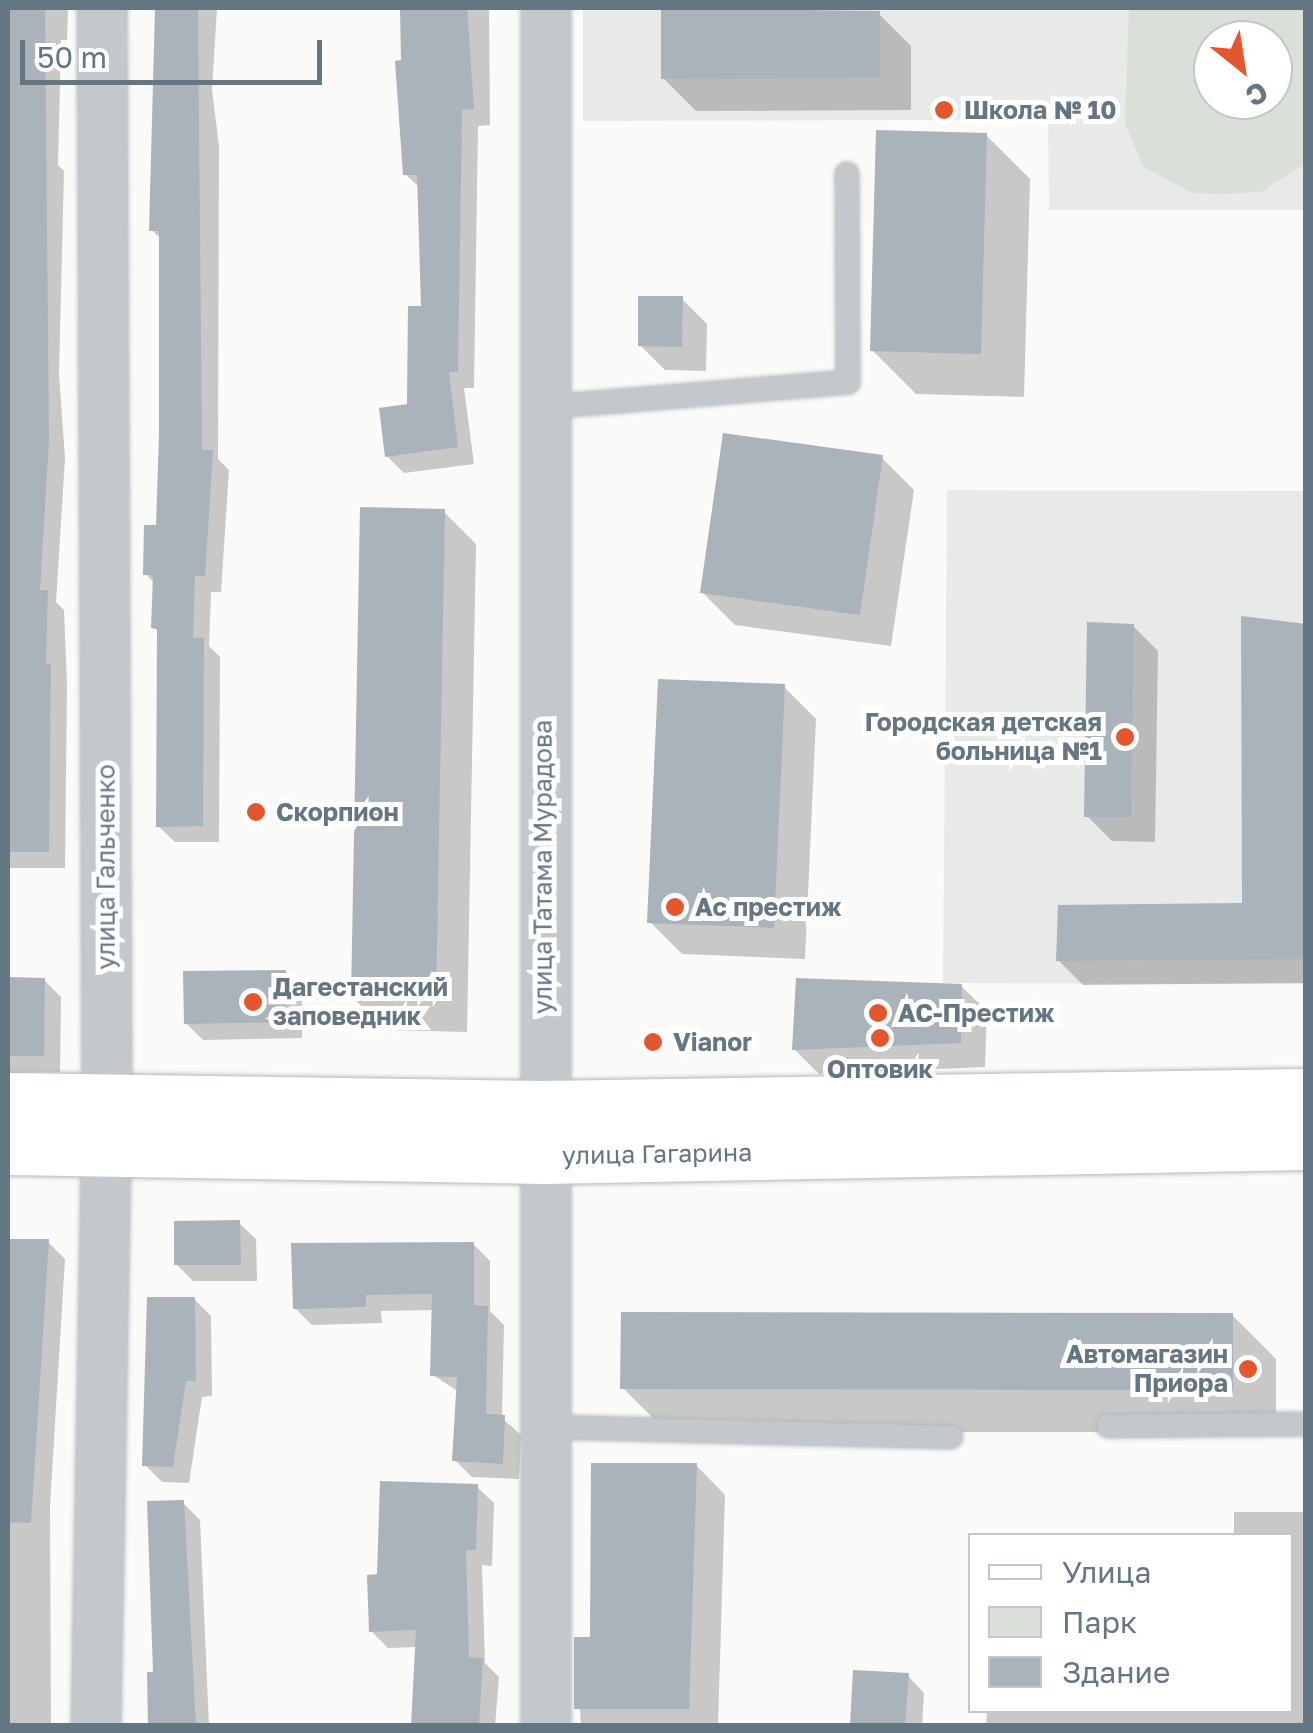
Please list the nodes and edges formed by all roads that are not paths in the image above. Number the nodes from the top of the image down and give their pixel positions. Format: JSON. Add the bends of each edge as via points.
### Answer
{"nodes":[{"id":1,"x":102,"y":8,"type":"edge"},
{"id":2,"x":546,"y":8,"type":"edge"},
{"id":3,"x":847,"y":174,"type":"dead end"},
{"id":4,"x":546,"y":407,"type":"junction"},
{"id":5,"x":1306,"y":1096,"type":"edge"},
{"id":6,"x":8,"y":1100,"type":"edge"},
{"id":7,"x":104,"y":1124,"type":"junction"},
{"id":8,"x":543,"y":1132,"type":"junction"},
{"id":9,"x":1306,"y":1142,"type":"edge"},
{"id":10,"x":8,"y":1147,"type":"edge"},
{"id":11,"x":1306,"y":1424,"type":"edge"},
{"id":12,"x":1108,"y":1426,"type":"dead end"},
{"id":13,"x":546,"y":1427,"type":"junction"},
{"id":14,"x":951,"y":1438,"type":"dead end"},
{"id":15,"x":96,"y":1726,"type":"edge"},
{"id":16,"x":546,"y":1726,"type":"edge"}],
"edges":[{"from":1,"to":7,"type":"street","name":"улица Гальченко"},
{"from":2,"to":4,"type":"street","name":"улица Татама Мурадова"},
{"from":3,"to":4,"type":"lane","via":[[848,382]]},
{"from":4,"to":8,"type":"street","name":"улица Татама Мурадова"},
{"from":5,"to":8,"type":"main road","name":"улица Гагарина"},
{"from":6,"to":7,"type":"main road","name":"улица Гагарина"},
{"from":7,"to":8,"type":"main road","name":"улица Гагарина"},
{"from":7,"to":10,"type":"main road","name":"улица Гагарина"},
{"from":7,"to":15,"type":"street","name":"улица Гальченко"},
{"from":8,"to":9,"type":"main road","name":"улица Гагарина"},
{"from":8,"to":13,"type":"street","name":"улица Татама Мурадова"},
{"from":11,"to":12,"type":"lane"},
{"from":13,"to":14,"type":"lane"},
{"from":13,"to":16,"type":"street","name":"улица Татама Мурадова"}]}
